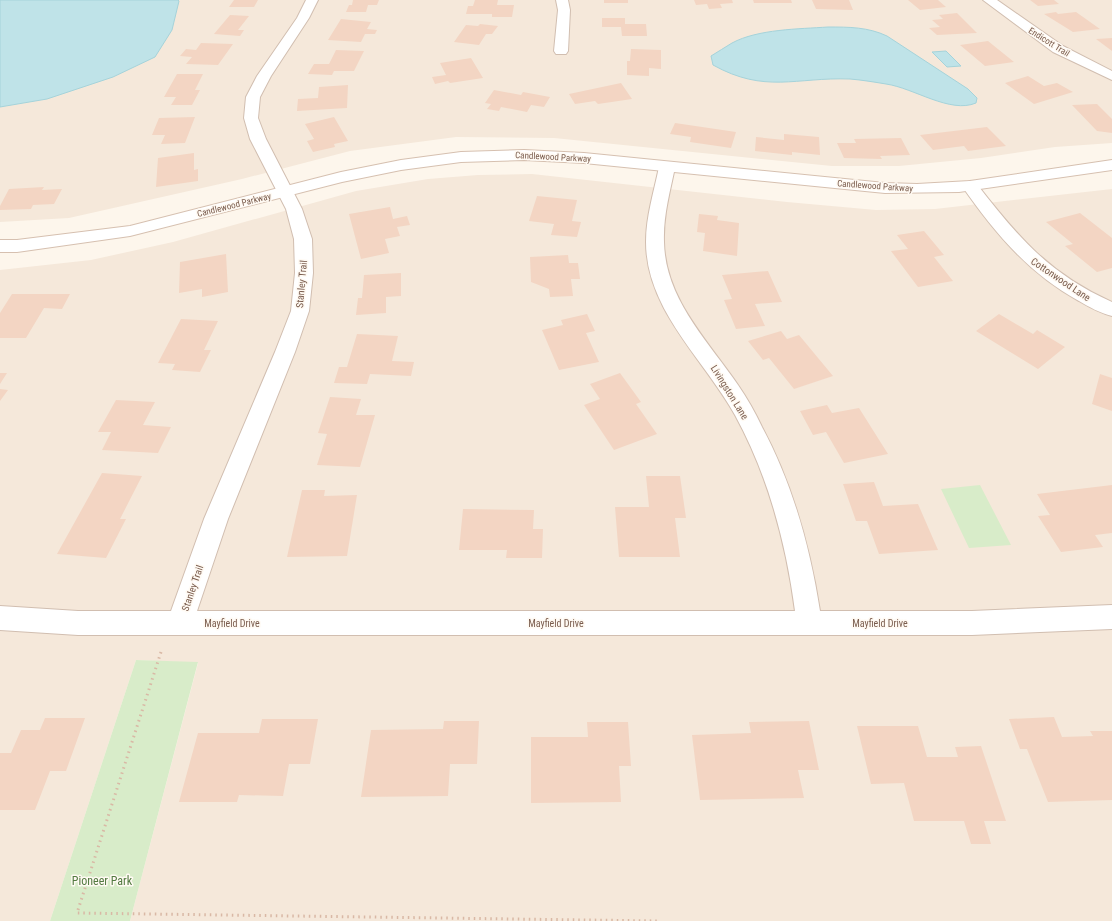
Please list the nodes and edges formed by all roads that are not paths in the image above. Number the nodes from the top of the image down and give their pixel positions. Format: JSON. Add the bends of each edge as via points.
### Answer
{"nodes":[{"id":1,"x":312,"y":0,"type":"edge"},
{"id":2,"x":562,"y":0,"type":"edge"},
{"id":3,"x":989,"y":0,"type":"edge"},
{"id":4,"x":561,"y":51,"type":"dead end"},
{"id":5,"x":1112,"y":76,"type":"edge"},
{"id":6,"x":1112,"y":165,"type":"edge"},
{"id":7,"x":667,"y":167,"type":"junction"},
{"id":8,"x":970,"y":186,"type":"junction"},
{"id":9,"x":285,"y":192,"type":"junction"},
{"id":10,"x":0,"y":246,"type":"edge"},
{"id":11,"x":1112,"y":310,"type":"edge"},
{"id":12,"x":0,"y":618,"type":"edge"},
{"id":13,"x":1112,"y":618,"type":"edge"},
{"id":14,"x":180,"y":623,"type":"junction"},
{"id":15,"x":809,"y":623,"type":"junction"}],
"edges":[{"from":1,"to":9,"type":"street","name":"Stanley Trail","via":[[253,97],[251,118],[258,139]]},
{"from":2,"to":4,"type":"street","via":[[564,10]]},
{"from":3,"to":5,"type":"street","name":"Endicott Trail","via":[[1058,48]]},
{"from":6,"to":8,"type":"street","name":"Candlewood Parkway"},
{"from":7,"to":8,"type":"street","name":"Candlewood Parkway","via":[[885,188],[930,189]]},
{"from":7,"to":9,"type":"street","name":"Candlewood Parkway","via":[[584,158],[524,155],[461,157],[401,164]]},
{"from":7,"to":15,"type":"street","name":"Livingston Lane","via":[[657,213],[655,245],[661,279],[678,315],[743,410],[776,479],[799,560]]},
{"from":8,"to":11,"type":"street","name":"Cottonwood Lane","via":[[1032,261],[1096,303]]},
{"from":9,"to":10,"type":"street","name":"Candlewood Parkway","via":[[130,231]]},
{"from":9,"to":14,"type":"street","name":"Stanley Trail","via":[[294,209],[303,239],[304,273],[300,311],[216,519]]},
{"from":12,"to":14,"type":"street","name":"Mayfield Drive","via":[[78,623]]},
{"from":13,"to":15,"type":"street","name":"Mayfield Drive","via":[[972,623]]},
{"from":14,"to":15,"type":"street","name":"Mayfield Drive"}]}
